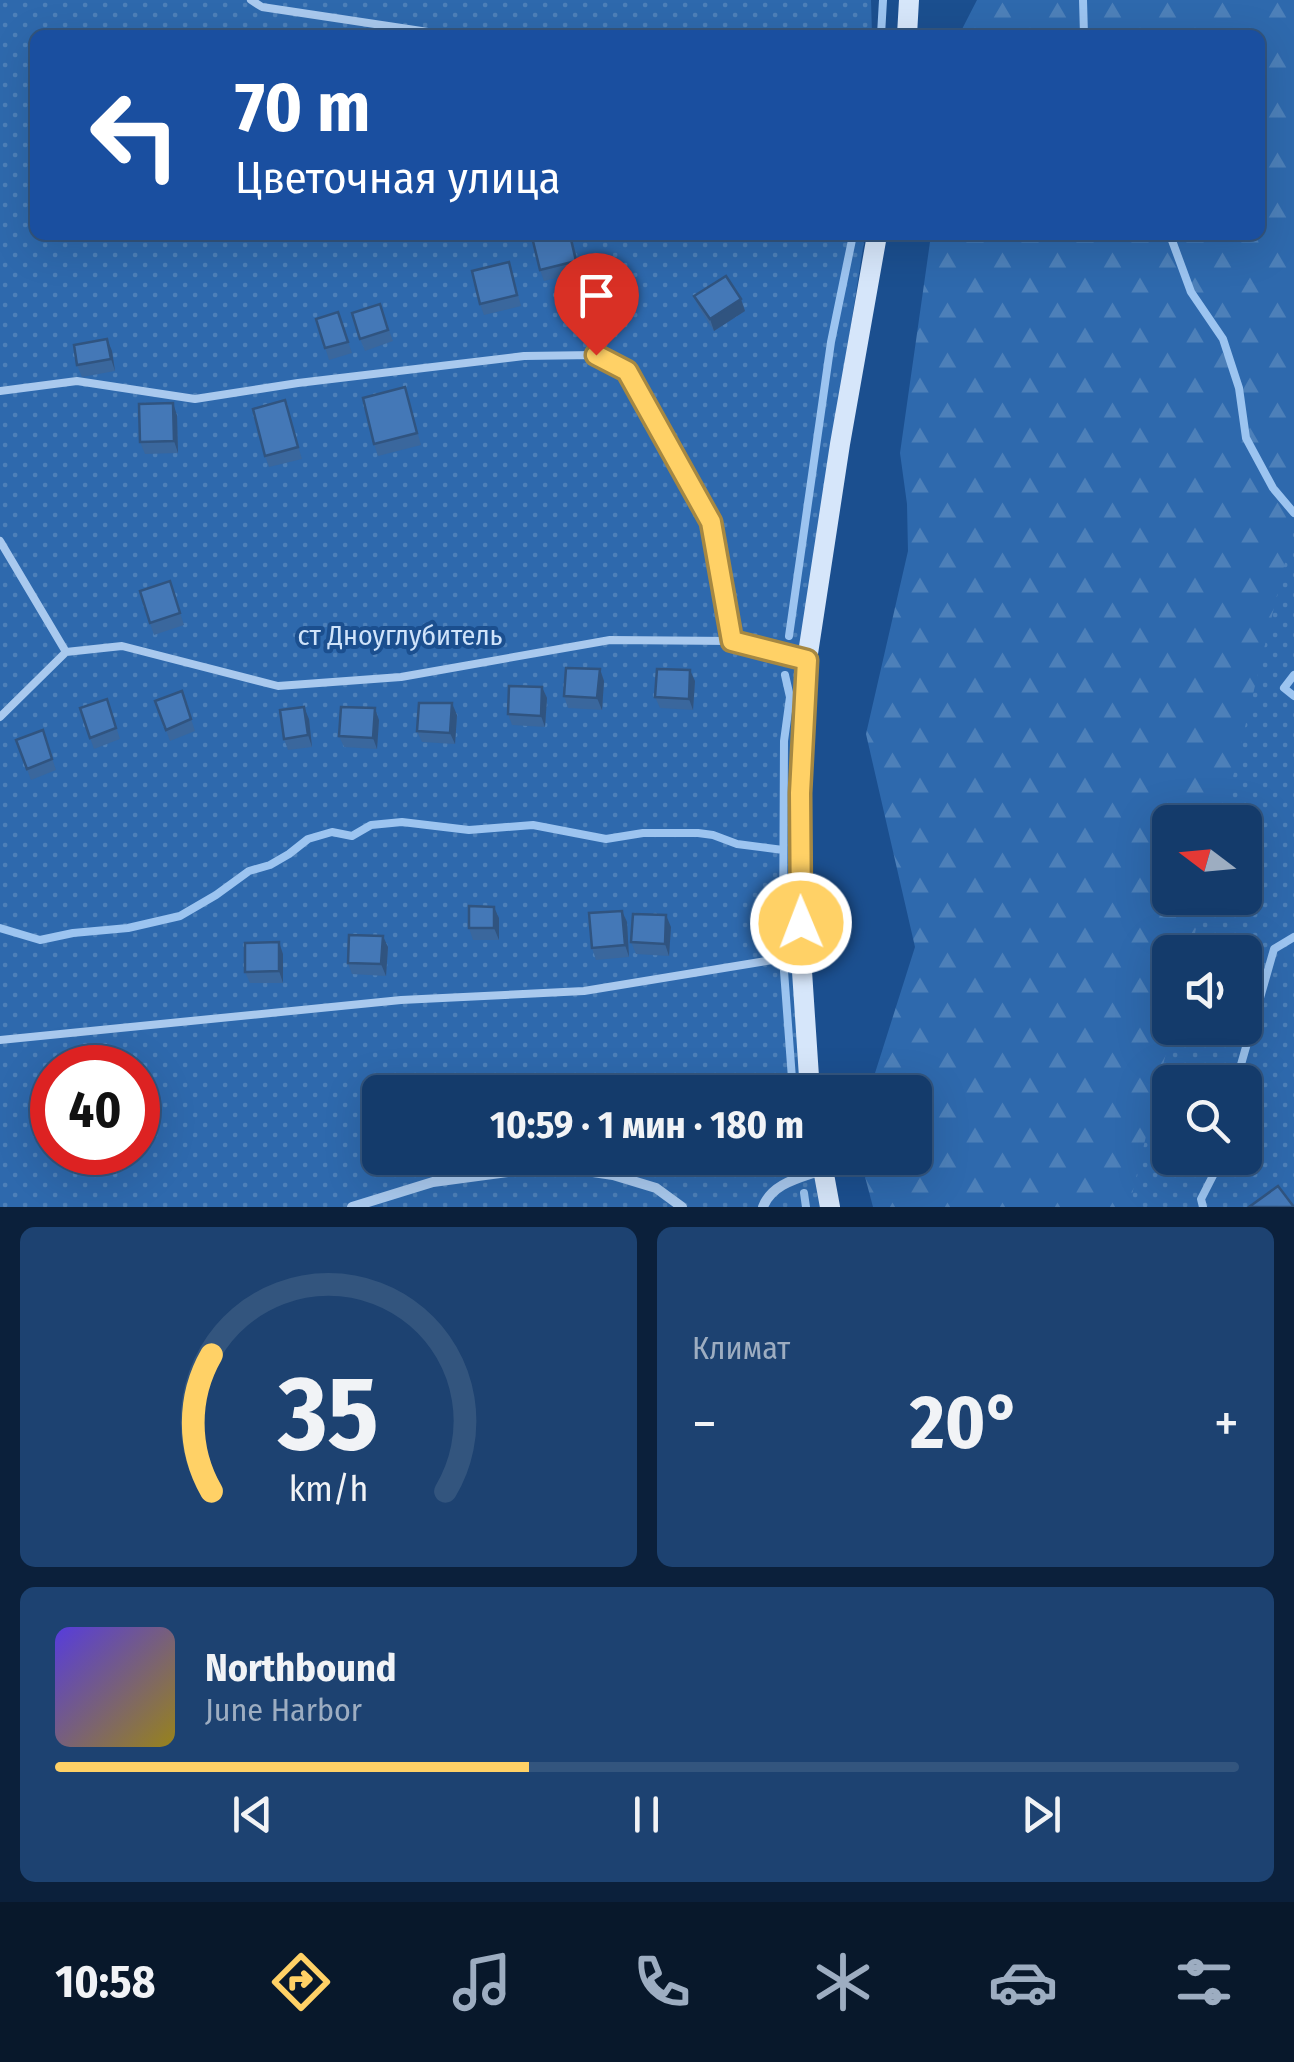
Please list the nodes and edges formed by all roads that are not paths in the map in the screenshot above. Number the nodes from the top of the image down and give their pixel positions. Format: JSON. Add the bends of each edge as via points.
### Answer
{"nodes":[{"id":1,"x":251,"y":0,"type":"edge"},
{"id":2,"x":909,"y":0,"type":"edge"},
{"id":3,"x":415,"y":30,"type":"edge"},
{"id":4,"x":907,"y":30,"type":"edge"},
{"id":5,"x":876,"y":240,"type":"edge"},
{"id":6,"x":0,"y":391,"type":"edge"},
{"id":7,"x":0,"y":542,"type":"edge"},
{"id":8,"x":732,"y":641,"type":"junction"},
{"id":9,"x":66,"y":652,"type":"junction"},
{"id":10,"x":807,"y":660,"type":"junction"},
{"id":11,"x":0,"y":718,"type":"edge"},
{"id":12,"x":801,"y":956,"type":"junction"},
{"id":13,"x":0,"y":1040,"type":"edge"},
{"id":14,"x":809,"y":1075,"type":"edge"},
{"id":15,"x":801,"y":1175,"type":"edge"},
{"id":16,"x":824,"y":1175,"type":"edge"},
{"id":17,"x":352,"y":1207,"type":"edge"},
{"id":18,"x":682,"y":1207,"type":"edge"},
{"id":19,"x":763,"y":1207,"type":"edge"},
{"id":20,"x":830,"y":1207,"type":"edge"}],
"edges":[{"from":1,"to":3,"type":"lane"},
{"from":2,"to":4,"type":"street"},
{"from":5,"to":10,"type":"street"},
{"from":6,"to":8,"type":"lane","via":[[76,382],[195,399],[524,356],[596,355],[627,371],[711,522]]},
{"from":7,"to":9,"type":"lane"},
{"from":8,"to":9,"type":"lane","via":[[610,640],[401,677],[278,686],[122,646]]},
{"from":8,"to":10,"type":"lane"},
{"from":9,"to":11,"type":"lane"},
{"from":10,"to":12,"type":"street"},
{"from":12,"to":13,"type":"lane","via":[[584,990],[401,1000]]},
{"from":12,"to":14,"type":"street"},
{"from":15,"to":19,"type":"street","via":[[767,1197]]},
{"from":16,"to":20,"type":"street"},
{"from":17,"to":18,"type":"street","via":[[434,1182],[554,1166],[656,1188]]}]}
